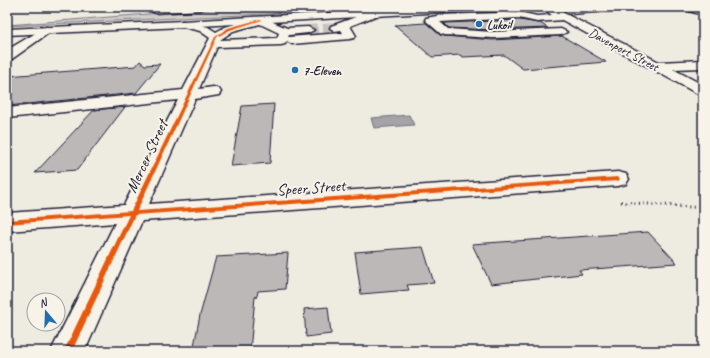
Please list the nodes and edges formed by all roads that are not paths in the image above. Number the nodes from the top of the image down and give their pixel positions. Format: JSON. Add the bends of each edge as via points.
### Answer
{"nodes":[{"id":1,"x":199,"y":7,"type":"edge"},
{"id":2,"x":479,"y":7,"type":"edge"},
{"id":3,"x":499,"y":7,"type":"edge"},
{"id":4,"x":545,"y":7,"type":"edge"},
{"id":5,"x":622,"y":7,"type":"edge"},
{"id":6,"x":194,"y":8,"type":"edge"},
{"id":7,"x":591,"y":8,"type":"edge"},
{"id":8,"x":692,"y":9,"type":"dead end"},
{"id":9,"x":416,"y":10,"type":"junction"},
{"id":10,"x":147,"y":11,"type":"dead end"},
{"id":11,"x":703,"y":12,"type":"edge"},
{"id":12,"x":375,"y":13,"type":"junction"},
{"id":13,"x":567,"y":14,"type":"junction"},
{"id":14,"x":507,"y":16,"type":"junction"},
{"id":15,"x":445,"y":19,"type":"junction"},
{"id":16,"x":537,"y":19,"type":"junction"},
{"id":17,"x":261,"y":20,"type":"junction"},
{"id":18,"x":183,"y":24,"type":"junction"},
{"id":19,"x":46,"y":30,"type":"junction"},
{"id":20,"x":308,"y":30,"type":"tunnel mouth"},
{"id":21,"x":7,"y":32,"type":"edge"},
{"id":22,"x":561,"y":32,"type":"junction"},
{"id":23,"x":592,"y":32,"type":"junction"},
{"id":24,"x":283,"y":36,"type":"junction"},
{"id":25,"x":213,"y":52,"type":"junction"},
{"id":26,"x":7,"y":56,"type":"edge"},
{"id":27,"x":703,"y":64,"type":"edge"},
{"id":28,"x":657,"y":66,"type":"junction"},
{"id":29,"x":703,"y":91,"type":"edge"},
{"id":30,"x":213,"y":92,"type":"dead end"},
{"id":31,"x":189,"y":95,"type":"junction"},
{"id":32,"x":7,"y":113,"type":"edge"},
{"id":33,"x":618,"y":179,"type":"dead end"},
{"id":34,"x":133,"y":213,"type":"junction"},
{"id":35,"x":7,"y":222,"type":"edge"},
{"id":36,"x":68,"y":351,"type":"edge"}],
"edges":[{"from":1,"to":6,"type":"main road"},
{"from":2,"to":9,"type":"main road"},
{"from":3,"to":14,"type":"main road"},
{"from":4,"to":13,"type":"main road","name":"Davenport Street"},
{"from":5,"to":7,"type":"main road"},
{"from":6,"to":10,"type":"main road"},
{"from":7,"to":13,"type":"main road"},
{"from":8,"to":11,"type":"main road"},
{"from":9,"to":12,"type":"main road"},
{"from":9,"to":15,"type":"main road"},
{"from":12,"to":17,"type":"main road"},
{"from":12,"to":24,"type":"main road","via":[[339,27],[350,36]]},
{"from":13,"to":16,"type":"main road"},
{"from":13,"to":23,"type":"main road","name":"Davenport Street"},
{"from":14,"to":15,"type":"main road"},
{"from":14,"to":16,"type":"main road","via":[[519,15]]},
{"from":15,"to":22,"type":"main road","via":[[430,20],[445,32]]},
{"from":16,"to":22,"type":"main road"},
{"from":17,"to":18,"type":"main road"},
{"from":17,"to":24,"type":"main road"},
{"from":17,"to":25,"type":"main road","via":[[229,30]]},
{"from":18,"to":19,"type":"main road"},
{"from":18,"to":25,"type":"main road","via":[[204,29]]},
{"from":19,"to":21,"type":"main road"},
{"from":19,"to":26,"type":"main road"},
{"from":20,"to":24,"type":"main road"},
{"from":22,"to":23,"type":"main road"},
{"from":23,"to":28,"type":"main road","name":"Davenport Street"},
{"from":24,"to":25,"type":"main road"},
{"from":25,"to":31,"type":"main road","name":"Mercer Street"},
{"from":27,"to":28,"type":"main road"},
{"from":28,"to":29,"type":"main road","name":"Davenport Street"},
{"from":30,"to":31,"type":"main road"},
{"from":31,"to":32,"type":"main road"},
{"from":31,"to":34,"type":"main road","name":"Mercer Street"},
{"from":33,"to":34,"type":"main road","name":"Speer Street"},
{"from":34,"to":35,"type":"main road","name":"Speer Street"},
{"from":34,"to":36,"type":"main road","name":"Mercer Street"}]}
